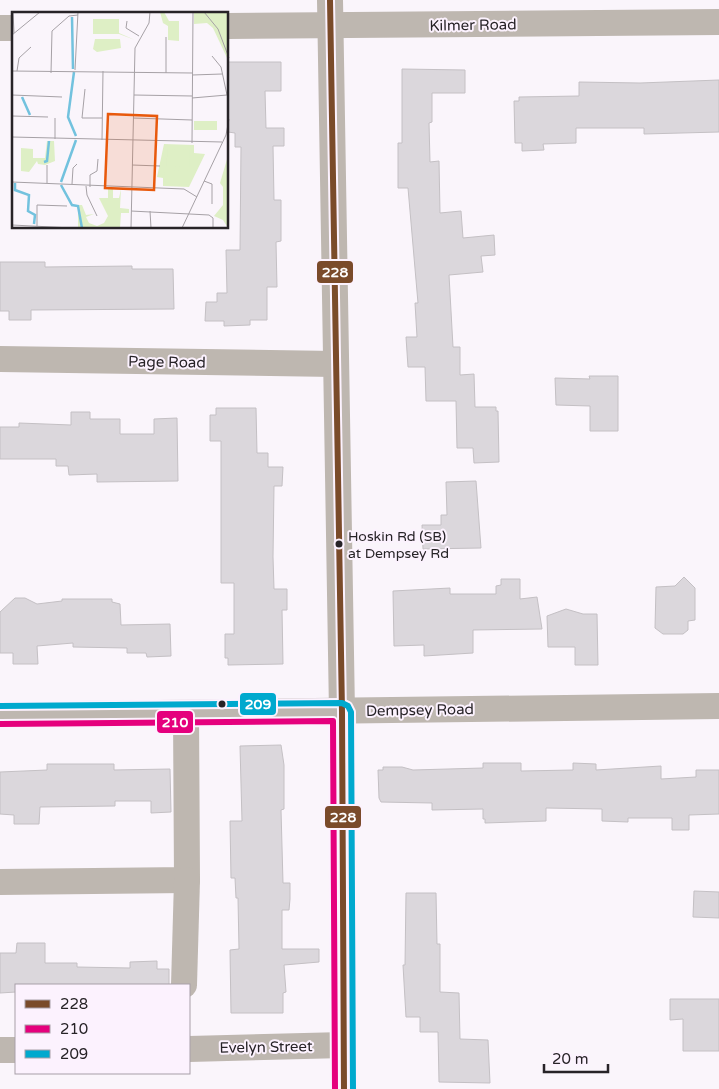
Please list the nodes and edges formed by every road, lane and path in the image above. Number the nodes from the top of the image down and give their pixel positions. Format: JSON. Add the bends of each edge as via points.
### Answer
{"nodes":[{"id":1,"x":330,"y":0,"type":"edge"},
{"id":2,"x":719,"y":22,"type":"edge"},
{"id":3,"x":229,"y":26,"type":"edge"},
{"id":4,"x":331,"y":27,"type":"junction"},
{"id":5,"x":0,"y":359,"type":"edge"},
{"id":6,"x":335,"y":364,"type":"junction"},
{"id":7,"x":719,"y":706,"type":"edge"},
{"id":8,"x":342,"y":712,"type":"junction"},
{"id":9,"x":186,"y":713,"type":"junction"},
{"id":10,"x":0,"y":715,"type":"edge"},
{"id":11,"x":187,"y":880,"type":"junction"},
{"id":12,"x":0,"y":882,"type":"edge"},
{"id":13,"x":184,"y":984,"type":"edge"},
{"id":14,"x":344,"y":1045,"type":"junction"},
{"id":15,"x":190,"y":1049,"type":"edge"},
{"id":16,"x":0,"y":1050,"type":"edge"},
{"id":17,"x":15,"y":1050,"type":"edge"},
{"id":18,"x":344,"y":1089,"type":"edge"}],
"edges":[{"from":1,"to":4,"type":"street"},
{"from":2,"to":4,"type":"street","name":"Kilmer Road"},
{"from":3,"to":4,"type":"street","name":"Kilmer Road"},
{"from":4,"to":6,"type":"street"},
{"from":5,"to":6,"type":"street","name":"Page Road"},
{"from":6,"to":8,"type":"street"},
{"from":7,"to":8,"type":"street","name":"Dempsey Road"},
{"from":8,"to":9,"type":"street","name":"Dempsey Road"},
{"from":8,"to":14,"type":"street"},
{"from":9,"to":10,"type":"street","name":"Dempsey Road"},
{"from":9,"to":11,"type":"street"},
{"from":11,"to":12,"type":"street"},
{"from":11,"to":13,"type":"street"},
{"from":14,"to":15,"type":"street","name":"Evelyn Street"},
{"from":14,"to":18,"type":"street"},
{"from":16,"to":17,"type":"street"}]}
